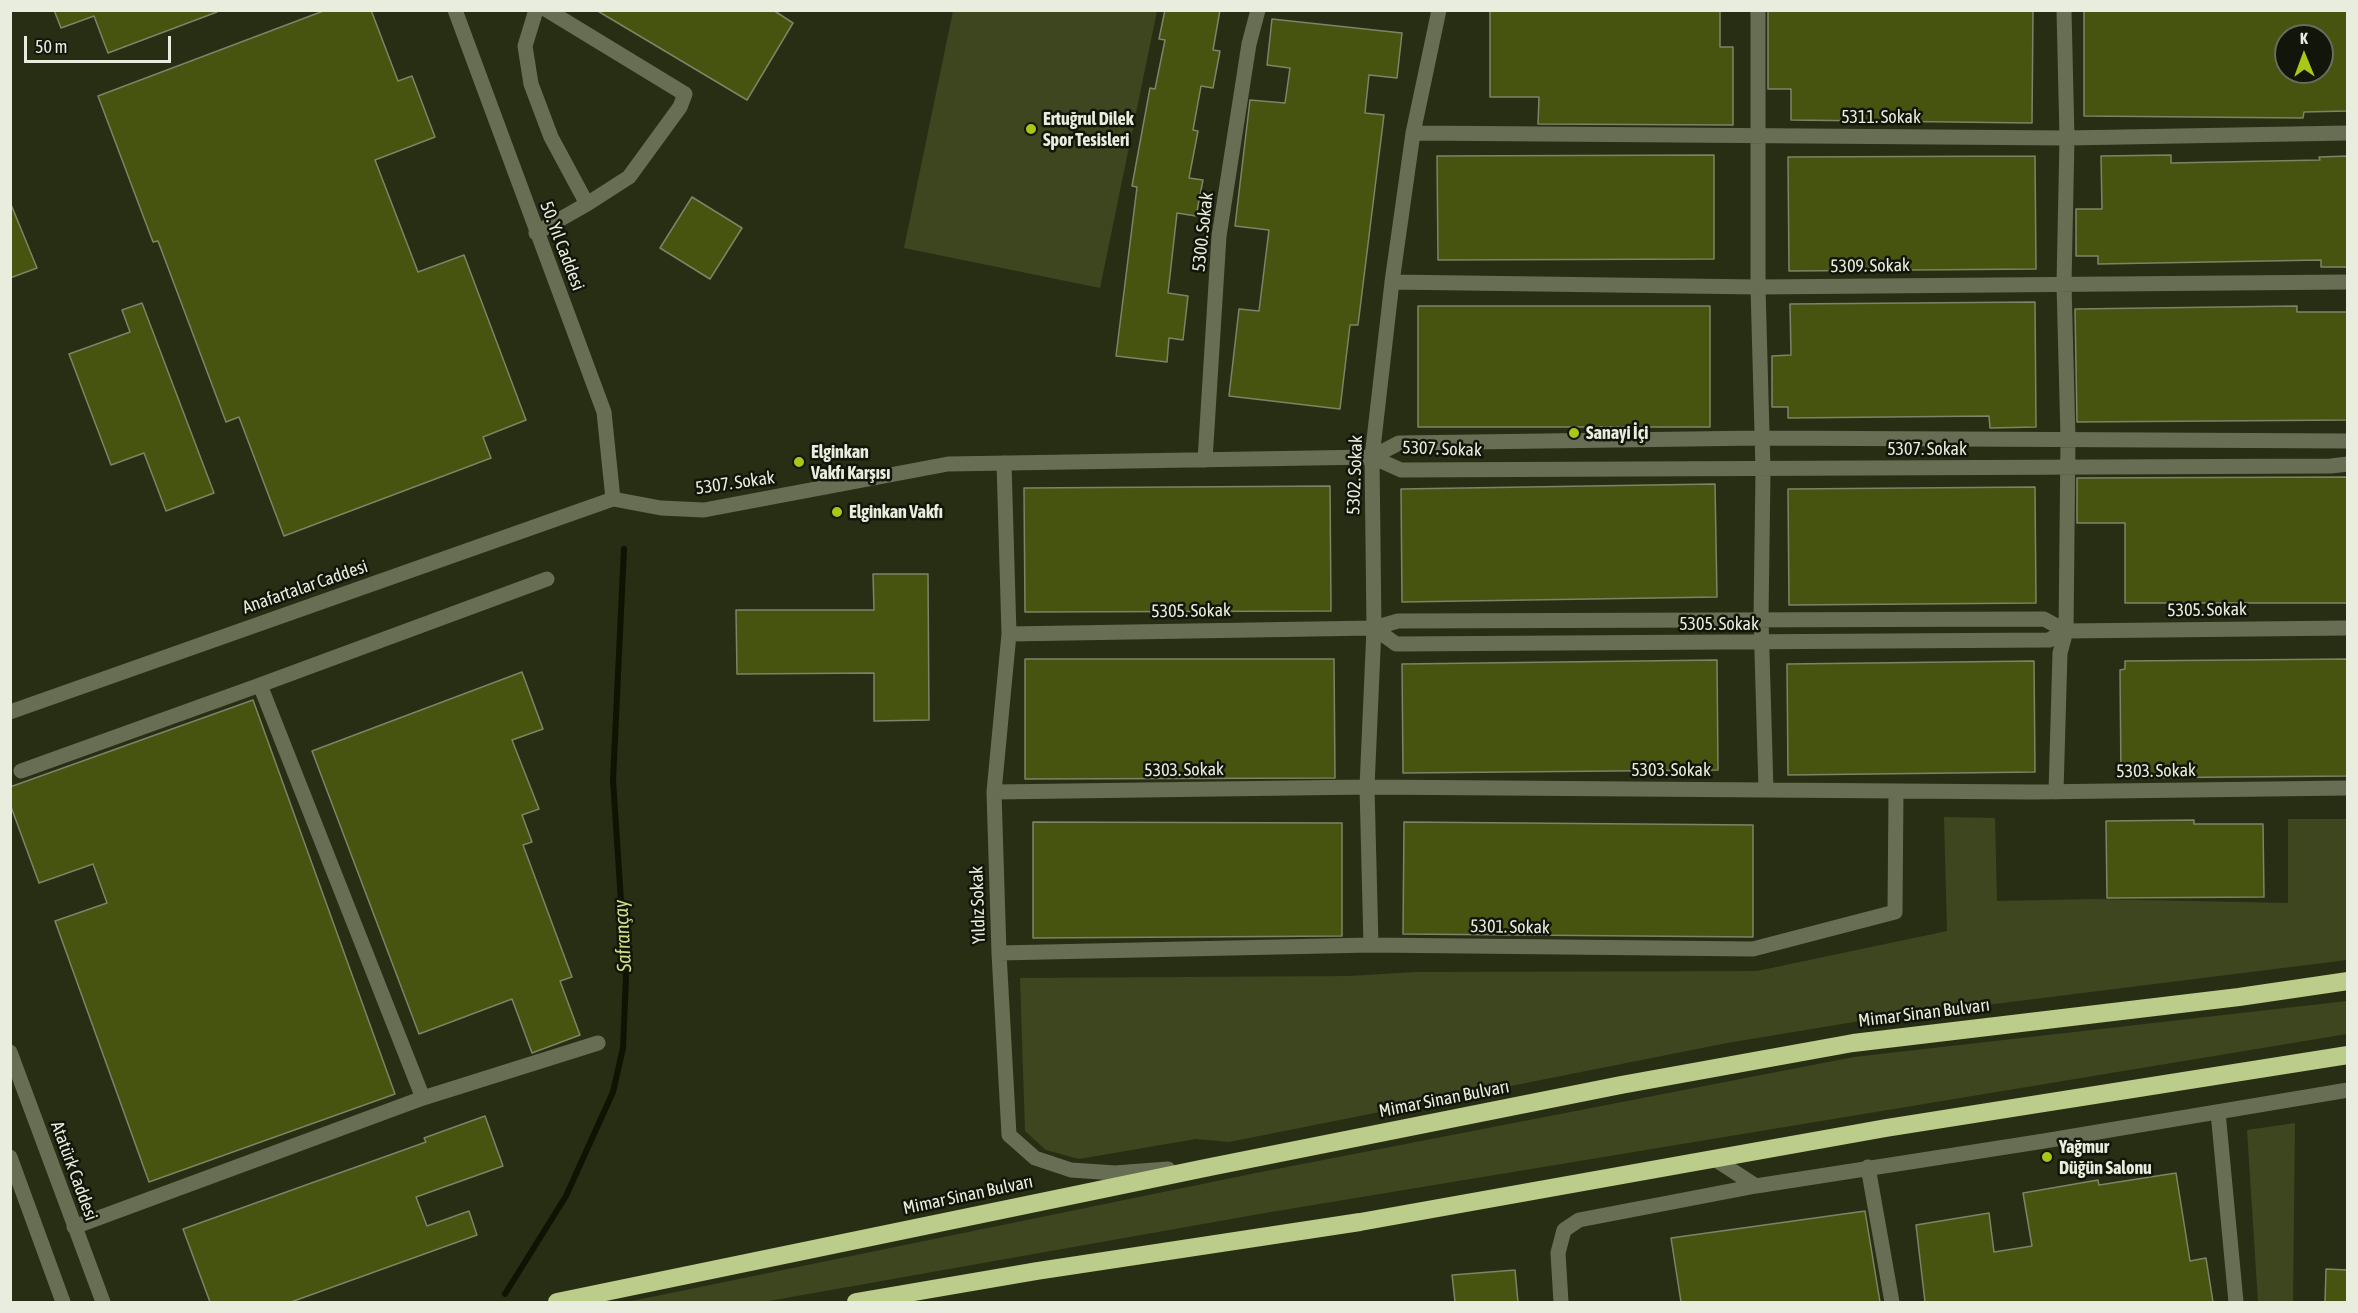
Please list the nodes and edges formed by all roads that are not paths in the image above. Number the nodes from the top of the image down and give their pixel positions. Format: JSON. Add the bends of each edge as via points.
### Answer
{"nodes":[{"id":1,"x":455,"y":10,"type":"edge"},
{"id":2,"x":536,"y":10,"type":"edge"},
{"id":3,"x":547,"y":10,"type":"edge"},
{"id":4,"x":1258,"y":10,"type":"edge"},
{"id":5,"x":1439,"y":10,"type":"edge"},
{"id":6,"x":1758,"y":10,"type":"edge"},
{"id":7,"x":2064,"y":10,"type":"edge"},
{"id":8,"x":1413,"y":133,"type":"junction"},
{"id":9,"x":2348,"y":133,"type":"edge"},
{"id":10,"x":1758,"y":136,"type":"junction"},
{"id":11,"x":2067,"y":138,"type":"junction"},
{"id":12,"x":587,"y":204,"type":"junction"},
{"id":13,"x":536,"y":233,"type":"junction"},
{"id":14,"x":1392,"y":282,"type":"junction"},
{"id":15,"x":2348,"y":282,"type":"edge"},
{"id":16,"x":2064,"y":284,"type":"junction"},
{"id":17,"x":1758,"y":286,"type":"junction"},
{"id":18,"x":1761,"y":438,"type":"junction"},
{"id":19,"x":2068,"y":438,"type":"junction"},
{"id":20,"x":2348,"y":441,"type":"edge"},
{"id":21,"x":1372,"y":457,"type":"junction"},
{"id":22,"x":1205,"y":460,"type":"junction"},
{"id":23,"x":1004,"y":463,"type":"junction"},
{"id":24,"x":2348,"y":464,"type":"edge"},
{"id":25,"x":2067,"y":468,"type":"junction"},
{"id":26,"x":1763,"y":470,"type":"junction"},
{"id":27,"x":613,"y":499,"type":"junction"},
{"id":28,"x":547,"y":579,"type":"dead end"},
{"id":29,"x":1761,"y":619,"type":"junction"},
{"id":30,"x":1374,"y":628,"type":"junction"},
{"id":31,"x":2348,"y":628,"type":"edge"},
{"id":32,"x":2066,"y":630,"type":"junction"},
{"id":33,"x":1009,"y":634,"type":"junction"},
{"id":34,"x":1762,"y":643,"type":"junction"},
{"id":35,"x":261,"y":686,"type":"junction"},
{"id":36,"x":10,"y":712,"type":"edge"},
{"id":37,"x":21,"y":771,"type":"dead end"},
{"id":38,"x":1367,"y":787,"type":"junction"},
{"id":39,"x":2348,"y":788,"type":"edge"},
{"id":40,"x":1766,"y":790,"type":"junction"},
{"id":41,"x":1896,"y":791,"type":"junction"},
{"id":42,"x":994,"y":792,"type":"junction"},
{"id":43,"x":2056,"y":792,"type":"junction"},
{"id":44,"x":1371,"y":945,"type":"junction"},
{"id":45,"x":999,"y":953,"type":"junction"},
{"id":46,"x":2348,"y":981,"type":"edge"},
{"id":47,"x":598,"y":1042,"type":"dead end"},
{"id":48,"x":10,"y":1052,"type":"edge"},
{"id":49,"x":2348,"y":1055,"type":"edge"},
{"id":50,"x":2348,"y":1090,"type":"edge"},
{"id":51,"x":423,"y":1098,"type":"junction"},
{"id":52,"x":2218,"y":1112,"type":"junction"},
{"id":53,"x":10,"y":1157,"type":"edge"},
{"id":54,"x":1713,"y":1158,"type":"junction"},
{"id":55,"x":1210,"y":1167,"type":"junction"},
{"id":56,"x":1869,"y":1167,"type":"junction"},
{"id":57,"x":1756,"y":1186,"type":"junction"},
{"id":58,"x":74,"y":1227,"type":"junction"},
{"id":59,"x":63,"y":1302,"type":"edge"},
{"id":60,"x":103,"y":1302,"type":"edge"},
{"id":61,"x":557,"y":1302,"type":"edge"},
{"id":62,"x":856,"y":1302,"type":"edge"},
{"id":63,"x":1561,"y":1302,"type":"edge"},
{"id":64,"x":1892,"y":1302,"type":"edge"},
{"id":65,"x":2236,"y":1302,"type":"edge"}],
"edges":[{"from":1,"to":13,"type":"street","name":"50. Yıl Caddesi"},
{"from":2,"to":12,"type":"street","via":[[525,46],[531,84],[551,137]]},
{"from":3,"to":12,"type":"street","via":[[685,94],[680,107],[629,177]]},
{"from":4,"to":22,"type":"street","name":"5300. Sokak","via":[[1220,236]]},
{"from":5,"to":8,"type":"street","name":"5302. Sokak"},
{"from":6,"to":10,"type":"street"},
{"from":7,"to":11,"type":"street"},
{"from":8,"to":10,"type":"street","name":"5311. Sokak"},
{"from":8,"to":14,"type":"street","name":"5302. Sokak"},
{"from":9,"to":11,"type":"street","name":"5311. Sokak"},
{"from":10,"to":11,"type":"street","name":"5311. Sokak"},
{"from":10,"to":17,"type":"street"},
{"from":11,"to":16,"type":"street"},
{"from":12,"to":13,"type":"street"},
{"from":13,"to":27,"type":"street","name":"50. Yıl Caddesi","via":[[604,412]]},
{"from":14,"to":17,"type":"street","name":"5309. Sokak"},
{"from":14,"to":21,"type":"street","name":"5302. Sokak"},
{"from":15,"to":16,"type":"street","name":"5309. Sokak"},
{"from":16,"to":17,"type":"street","name":"5309. Sokak"},
{"from":16,"to":19,"type":"street"},
{"from":17,"to":18,"type":"street"},
{"from":18,"to":19,"type":"street","name":"5307. Sokak"},
{"from":18,"to":21,"type":"street","name":"5307. Sokak","via":[[1399,443]]},
{"from":18,"to":26,"type":"street"},
{"from":19,"to":20,"type":"street","name":"5307. Sokak"},
{"from":19,"to":25,"type":"street"},
{"from":21,"to":22,"type":"street","name":"5307. Sokak"},
{"from":21,"to":26,"type":"street","name":"5307. Sokak","via":[[1401,470]]},
{"from":21,"to":30,"type":"street","name":"5302. Sokak"},
{"from":22,"to":23,"type":"street","name":"5307. Sokak"},
{"from":23,"to":27,"type":"street","name":"5307. Sokak","via":[[948,464],[704,510]]},
{"from":23,"to":33,"type":"street","name":"Yıldız Sokak"},
{"from":24,"to":25,"type":"street","name":"5307. Sokak"},
{"from":25,"to":26,"type":"street","name":"5307. Sokak"},
{"from":25,"to":32,"type":"street"},
{"from":26,"to":29,"type":"street"},
{"from":27,"to":36,"type":"street","name":"Anafartalar Caddesi"},
{"from":28,"to":35,"type":"street"},
{"from":29,"to":30,"type":"street","name":"5305. Sokak","via":[[1398,621]]},
{"from":29,"to":32,"type":"street","name":"5305. Sokak","via":[[2044,619]]},
{"from":29,"to":34,"type":"street"},
{"from":30,"to":33,"type":"street","name":"5305. Sokak"},
{"from":30,"to":34,"type":"street","name":"5305. Sokak","via":[[1396,644]]},
{"from":30,"to":38,"type":"street","name":"5302. Sokak"},
{"from":31,"to":32,"type":"street","name":"5305. Sokak"},
{"from":32,"to":34,"type":"street","name":"5305. Sokak","via":[[2049,640]]},
{"from":32,"to":43,"type":"street","via":[[2060,653]]},
{"from":33,"to":42,"type":"street","name":"Yıldız Sokak"},
{"from":34,"to":40,"type":"street"},
{"from":35,"to":37,"type":"street"},
{"from":35,"to":51,"type":"street"},
{"from":38,"to":40,"type":"street","name":"5303. Sokak"},
{"from":38,"to":42,"type":"street","name":"5303. Sokak"},
{"from":38,"to":44,"type":"street","name":"5302. Sokak"},
{"from":39,"to":43,"type":"street","name":"5303. Sokak"},
{"from":40,"to":41,"type":"street","name":"5303. Sokak"},
{"from":41,"to":43,"type":"street","name":"5303. Sokak"},
{"from":41,"to":44,"type":"street","name":"5301. Sokak","via":[[1895,912],[1753,949]]},
{"from":42,"to":45,"type":"street","name":"Yıldız Sokak"},
{"from":44,"to":45,"type":"street","name":"5301. Sokak"},
{"from":45,"to":55,"type":"street","name":"Yıldız Sokak","via":[[1010,1135],[1035,1158],[1071,1170],[1115,1173]]},
{"from":46,"to":55,"type":"highway","name":"Mimar Sinan Bulvarı","via":[[1852,1043]]},
{"from":47,"to":51,"type":"street"},
{"from":48,"to":58,"type":"street","name":"Atatürk Caddesi"},
{"from":49,"to":54,"type":"highway"},
{"from":50,"to":52,"type":"street"},
{"from":51,"to":58,"type":"street"},
{"from":52,"to":56,"type":"street"},
{"from":52,"to":65,"type":"street"},
{"from":53,"to":59,"type":"street"},
{"from":54,"to":57,"type":"street"},
{"from":54,"to":62,"type":"highway","via":[[1360,1222]]},
{"from":55,"to":61,"type":"highway","name":"Mimar Sinan Bulvarı"},
{"from":56,"to":57,"type":"street"},
{"from":56,"to":64,"type":"street"},
{"from":57,"to":63,"type":"street","via":[[1579,1220],[1564,1230],[1558,1253]]},
{"from":58,"to":60,"type":"street","name":"Atatürk Caddesi"}]}
